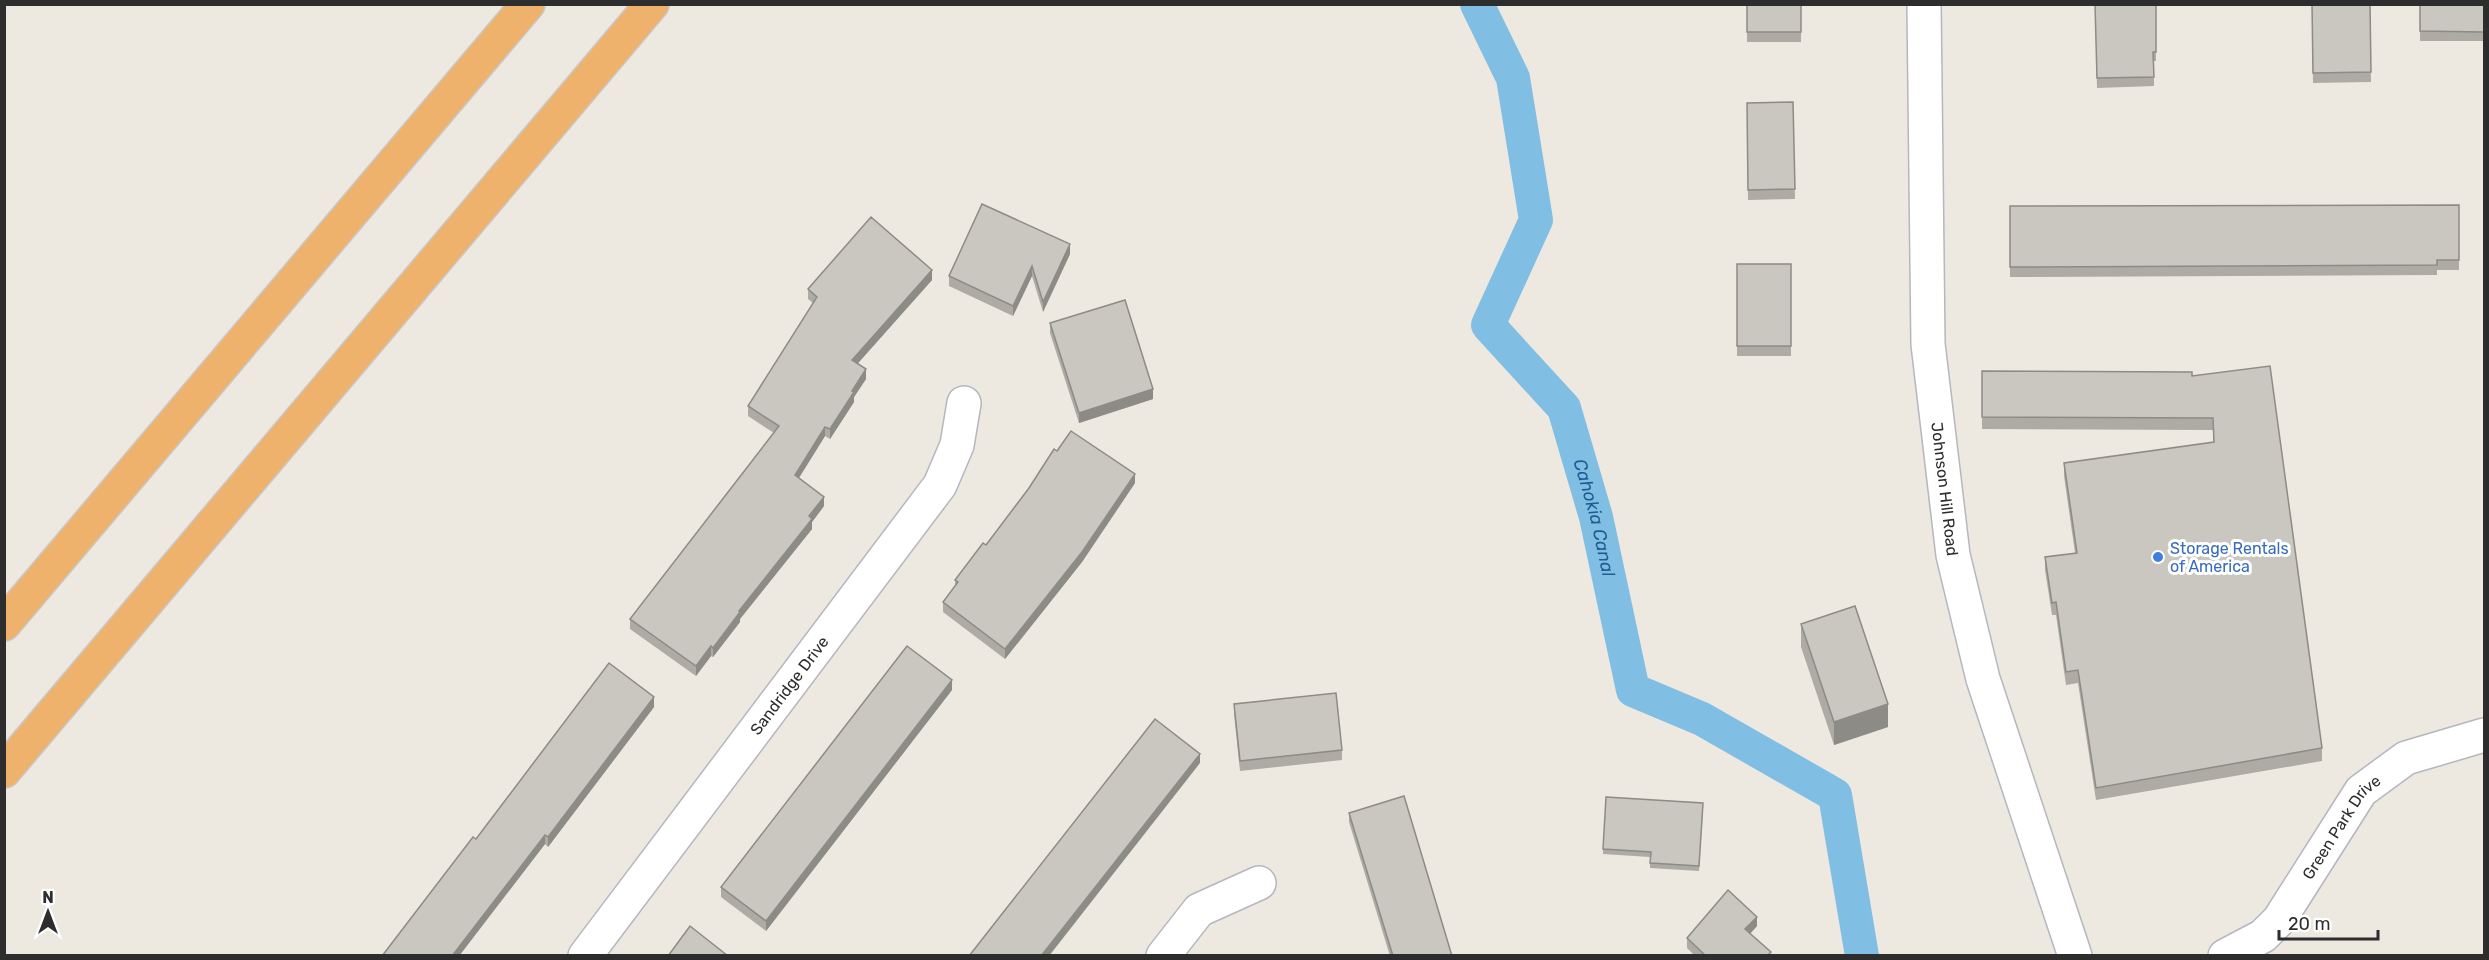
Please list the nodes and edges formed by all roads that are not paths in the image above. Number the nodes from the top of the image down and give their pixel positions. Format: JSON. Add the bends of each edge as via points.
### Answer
{"nodes":[{"id":1,"x":528,"y":4,"type":"edge"},
{"id":2,"x":652,"y":4,"type":"edge"},
{"id":3,"x":1924,"y":4,"type":"edge"},
{"id":4,"x":964,"y":402,"type":"dead end"},
{"id":5,"x":4,"y":624,"type":"edge"},
{"id":6,"x":2484,"y":735,"type":"edge"},
{"id":7,"x":4,"y":771,"type":"edge"},
{"id":8,"x":1259,"y":883,"type":"dead end"},
{"id":9,"x":585,"y":956,"type":"edge"},
{"id":10,"x":1163,"y":956,"type":"edge"},
{"id":11,"x":2075,"y":956,"type":"edge"},
{"id":12,"x":2225,"y":956,"type":"edge"}],
"edges":[{"from":1,"to":5,"type":"highway"},
{"from":2,"to":7,"type":"highway"},
{"from":3,"to":11,"type":"street","name":"Johnson Hill Road","via":[[1928,344],[1953,555],[1983,679]]},
{"from":4,"to":9,"type":"street","name":"Sandridge Drive","via":[[957,445],[940,485]]},
{"from":6,"to":12,"type":"street","name":"Green Park Drive","via":[[2406,758],[2361,791],[2279,920],[2264,936]]},
{"from":8,"to":10,"type":"street","via":[[1199,910]]}]}
